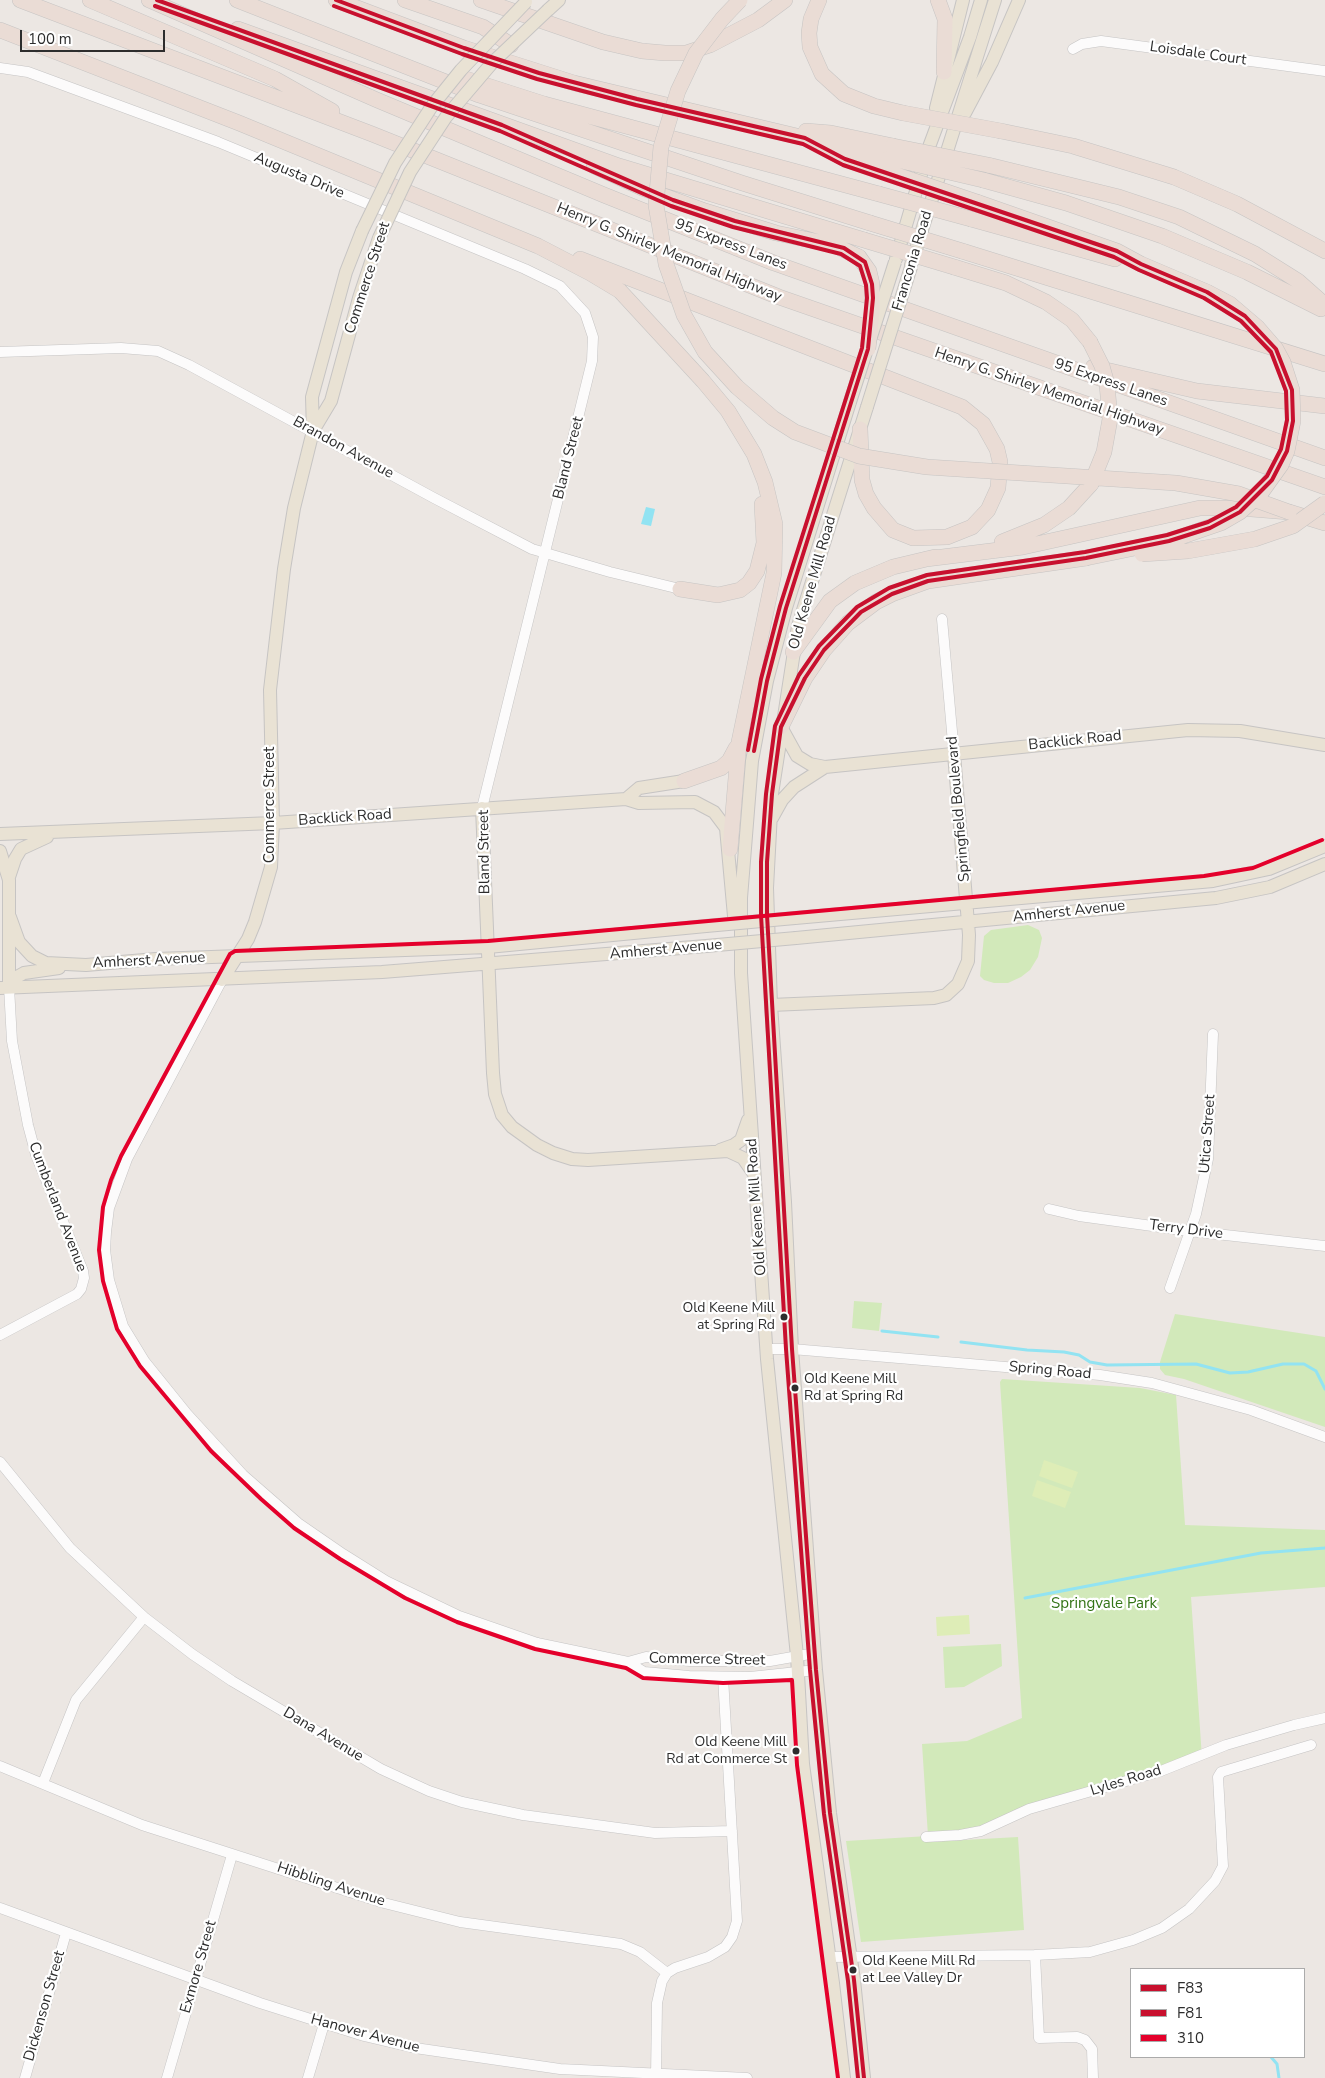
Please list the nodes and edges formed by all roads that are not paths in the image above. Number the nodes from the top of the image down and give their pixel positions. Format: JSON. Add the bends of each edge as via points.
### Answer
{"nodes":[{"id":1,"x":20,"y":0,"type":"edge"},
{"id":2,"x":90,"y":0,"type":"edge"},
{"id":3,"x":149,"y":0,"type":"edge"},
{"id":4,"x":157,"y":0,"type":"edge"},
{"id":5,"x":237,"y":0,"type":"edge"},
{"id":6,"x":336,"y":0,"type":"edge"},
{"id":7,"x":406,"y":0,"type":"edge"},
{"id":8,"x":481,"y":0,"type":"edge"},
{"id":9,"x":559,"y":0,"type":"edge"},
{"id":10,"x":740,"y":0,"type":"edge"},
{"id":11,"x":785,"y":0,"type":"edge"},
{"id":12,"x":819,"y":0,"type":"edge"},
{"id":13,"x":938,"y":0,"type":"edge"},
{"id":14,"x":963,"y":0,"type":"edge"},
{"id":15,"x":981,"y":0,"type":"edge"},
{"id":16,"x":995,"y":0,"type":"edge"},
{"id":17,"x":1019,"y":0,"type":"edge"},
{"id":18,"x":527,"y":1,"type":"edge"},
{"id":19,"x":0,"y":30,"type":"edge"},
{"id":20,"x":495,"y":33,"type":"junction"},
{"id":21,"x":511,"y":45,"type":"junction"},
{"id":22,"x":361,"y":49,"type":"junction"},
{"id":23,"x":1072,"y":49,"type":"dead end"},
{"id":24,"x":0,"y":68,"type":"edge"},
{"id":25,"x":1325,"y":71,"type":"edge"},
{"id":26,"x":944,"y":72,"type":"junction"},
{"id":27,"x":502,"y":125,"type":"junction"},
{"id":28,"x":768,"y":130,"type":"junction"},
{"id":29,"x":953,"y":132,"type":"junction"},
{"id":30,"x":372,"y":134,"type":"junction"},
{"id":31,"x":928,"y":147,"type":"junction"},
{"id":32,"x":889,"y":158,"type":"junction"},
{"id":33,"x":538,"y":246,"type":"junction"},
{"id":34,"x":1325,"y":251,"type":"edge"},
{"id":35,"x":1141,"y":264,"type":"junction"},
{"id":36,"x":1325,"y":305,"type":"edge"},
{"id":37,"x":1325,"y":310,"type":"edge"},
{"id":38,"x":585,"y":313,"type":"joint"},
{"id":39,"x":1003,"y":345,"type":"junction"},
{"id":40,"x":868,"y":349,"type":"junction"},
{"id":41,"x":0,"y":352,"type":"edge"},
{"id":42,"x":1325,"y":364,"type":"edge"},
{"id":43,"x":1325,"y":406,"type":"edge"},
{"id":44,"x":867,"y":407,"type":"joint"},
{"id":45,"x":860,"y":429,"type":"junction"},
{"id":46,"x":313,"y":431,"type":"junction"},
{"id":47,"x":1325,"y":458,"type":"edge"},
{"id":48,"x":765,"y":482,"type":"junction"},
{"id":49,"x":1325,"y":487,"type":"edge"},
{"id":50,"x":1325,"y":503,"type":"edge"},
{"id":51,"x":1288,"y":512,"type":"junction"},
{"id":52,"x":1325,"y":523,"type":"edge"},
{"id":53,"x":545,"y":553,"type":"junction"},
{"id":54,"x":1086,"y":558,"type":"junction"},
{"id":55,"x":926,"y":559,"type":"junction"},
{"id":56,"x":680,"y":589,"type":"joint"},
{"id":57,"x":942,"y":619,"type":"dead end"},
{"id":58,"x":793,"y":652,"type":"junction"},
{"id":59,"x":781,"y":727,"type":"junction"},
{"id":60,"x":739,"y":742,"type":"junction"},
{"id":61,"x":1325,"y":744,"type":"edge"},
{"id":62,"x":954,"y":754,"type":"junction"},
{"id":63,"x":825,"y":768,"type":"junction"},
{"id":64,"x":684,"y":781,"type":"joint"},
{"id":65,"x":626,"y":799,"type":"junction"},
{"id":66,"x":482,"y":808,"type":"junction"},
{"id":67,"x":273,"y":823,"type":"junction"},
{"id":68,"x":770,"y":823,"type":"junction"},
{"id":69,"x":64,"y":833,"type":"junction"},
{"id":70,"x":0,"y":834,"type":"edge"},
{"id":71,"x":1325,"y":846,"type":"edge"},
{"id":72,"x":730,"y":849,"type":"junction"},
{"id":73,"x":0,"y":851,"type":"edge"},
{"id":74,"x":1325,"y":864,"type":"edge"},
{"id":75,"x":9,"y":880,"type":"junction"},
{"id":76,"x":968,"y":904,"type":"junction"},
{"id":77,"x":10,"y":917,"type":"junction"},
{"id":78,"x":969,"y":922,"type":"junction"},
{"id":79,"x":488,"y":947,"type":"junction"},
{"id":80,"x":9,"y":948,"type":"junction"},
{"id":81,"x":236,"y":957,"type":"junction"},
{"id":82,"x":489,"y":964,"type":"junction"},
{"id":83,"x":86,"y":965,"type":"junction"},
{"id":84,"x":0,"y":970,"type":"edge"},
{"id":85,"x":741,"y":973,"type":"junction"},
{"id":86,"x":222,"y":980,"type":"junction"},
{"id":87,"x":4,"y":988,"type":"edge"},
{"id":88,"x":771,"y":1005,"type":"junction"},
{"id":89,"x":1213,"y":1034,"type":"dead end"},
{"id":90,"x":751,"y":1110,"type":"junction"},
{"id":91,"x":718,"y":1150,"type":"junction"},
{"id":92,"x":755,"y":1176,"type":"junction"},
{"id":93,"x":1049,"y":1209,"type":"dead end"},
{"id":94,"x":1189,"y":1231,"type":"junction"},
{"id":95,"x":1325,"y":1246,"type":"edge"},
{"id":96,"x":1170,"y":1288,"type":"dead end"},
{"id":97,"x":0,"y":1335,"type":"edge"},
{"id":98,"x":766,"y":1348,"type":"junction"},
{"id":99,"x":792,"y":1348,"type":"junction"},
{"id":100,"x":1325,"y":1437,"type":"edge"},
{"id":101,"x":0,"y":1462,"type":"edge"},
{"id":102,"x":144,"y":1617,"type":"junction"},
{"id":103,"x":815,"y":1653,"type":"junction"},
{"id":104,"x":797,"y":1656,"type":"junction"},
{"id":105,"x":628,"y":1662,"type":"junction"},
{"id":106,"x":816,"y":1670,"type":"junction"},
{"id":107,"x":798,"y":1673,"type":"junction"},
{"id":108,"x":723,"y":1677,"type":"junction"},
{"id":109,"x":1325,"y":1718,"type":"edge"},
{"id":110,"x":1311,"y":1746,"type":"dead end"},
{"id":111,"x":0,"y":1766,"type":"edge"},
{"id":112,"x":43,"y":1783,"type":"junction"},
{"id":113,"x":732,"y":1832,"type":"junction"},
{"id":114,"x":926,"y":1836,"type":"dead end"},
{"id":115,"x":232,"y":1855,"type":"junction"},
{"id":116,"x":0,"y":1908,"type":"edge"},
{"id":117,"x":66,"y":1933,"type":"junction"},
{"id":118,"x":1035,"y":1955,"type":"junction"},
{"id":119,"x":850,"y":1956,"type":"junction"},
{"id":120,"x":830,"y":1957,"type":"junction"},
{"id":121,"x":667,"y":1973,"type":"junction"},
{"id":122,"x":195,"y":1980,"type":"junction"},
{"id":123,"x":324,"y":2024,"type":"junction"},
{"id":124,"x":656,"y":2076,"type":"edge"},
{"id":125,"x":696,"y":2077,"type":"edge"},
{"id":126,"x":25,"y":2078,"type":"edge"},
{"id":127,"x":167,"y":2078,"type":"edge"},
{"id":128,"x":308,"y":2078,"type":"edge"},
{"id":129,"x":747,"y":2078,"type":"edge"},
{"id":130,"x":844,"y":2078,"type":"edge"},
{"id":131,"x":864,"y":2078,"type":"edge"},
{"id":132,"x":1093,"y":2078,"type":"edge"}],
"edges":[{"from":1,"to":30,"type":"highway","name":"Henry G. Shirley Memorial Highway"},
{"from":2,"to":30,"type":"highway","via":[[275,79]]},
{"from":3,"to":39,"type":"highway","name":"95 Express Lanes","via":[[604,195],[774,263]]},
{"from":4,"to":27,"type":"highway"},
{"from":5,"to":22,"type":"highway"},
{"from":6,"to":28,"type":"highway","via":[[539,73]]},
{"from":7,"to":20,"type":"highway"},
{"from":8,"to":11,"type":"highway","via":[[603,42],[642,51],[686,53],[710,45],[758,20]]},
{"from":9,"to":21,"type":"main road","name":"Commerce Street","bridge":true},
{"from":10,"to":51,"type":"highway","bridge":true,"via":[[696,54],[678,91],[661,147],[656,205],[662,250],[684,315],[705,352],[737,387],[795,432],[859,456],[927,468],[1176,483],[1238,494]]},
{"from":12,"to":34,"type":"highway","bridge":true,"via":[[809,33],[814,61],[831,85],[851,97],[874,106],[1074,146],[1174,177],[1237,204]]},
{"from":13,"to":26,"type":"highway","via":[[945,19]]},
{"from":14,"to":26,"type":"main road"},
{"from":15,"to":31,"type":"main road","name":"Franconia Road"},
{"from":16,"to":29,"type":"main road","name":"Franconia Road"},
{"from":17,"to":29,"type":"main road","via":[[976,96]]},
{"from":18,"to":20,"type":"main road","name":"Commerce Street","bridge":true},
{"from":19,"to":33,"type":"highway"},
{"from":20,"to":21,"type":"highway"},
{"from":20,"to":46,"type":"main road","name":"Commerce Street","bridge":true,"via":[[445,90],[406,143],[385,180],[346,272],[312,397]]},
{"from":21,"to":46,"type":"main road","name":"Commerce Street","bridge":true,"via":[[474,82],[402,186],[358,298],[331,401]]},
{"from":22,"to":35,"type":"highway","bridge":true,"via":[[544,104],[1087,253]]},
{"from":22,"to":42,"type":"highway","bridge":true,"via":[[488,98],[734,180]]},
{"from":23,"to":25,"type":"street","name":"Loisdale Court","via":[[1101,41]]},
{"from":24,"to":38,"type":"street","name":"Augusta Drive","via":[[28,72],[218,142],[525,269],[560,286]]},
{"from":26,"to":31,"type":"main road"},
{"from":27,"to":40,"type":"highway","bridge":true,"via":[[673,200],[752,226],[844,248],[859,257],[869,271],[872,284]]},
{"from":27,"to":55,"type":"highway","bridge":true,"via":[[675,184],[1006,283],[1046,302],[1072,320],[1090,342],[1107,384],[1110,419],[1104,452],[1091,484],[1069,508],[1031,533]]},
{"from":28,"to":32,"type":"highway"},
{"from":28,"to":32,"type":"highway","via":[[831,133]]},
{"from":29,"to":44,"type":"main road","name":"Franconia Road","bridge":true},
{"from":30,"to":49,"type":"highway","name":"Henry G. Shirley Memorial Highway","via":[[779,297]]},
{"from":31,"to":40,"type":"main road","name":"Franconia Road","bridge":true},
{"from":32,"to":35,"type":"highway","bridge":true,"via":[[976,202],[1117,251]]},
{"from":32,"to":36,"type":"highway","bridge":true,"via":[[988,165],[1119,197],[1179,217],[1279,269]]},
{"from":32,"to":37,"type":"highway","bridge":true,"via":[[1066,203],[1162,236]]},
{"from":33,"to":45,"type":"highway","via":[[596,265],[962,406],[983,424],[997,450],[1000,462],[998,488],[988,510],[972,527],[947,537],[913,538],[893,530],[866,494],[862,480]]},
{"from":33,"to":48,"type":"highway","via":[[620,292],[728,411],[754,454]]},
{"from":35,"to":54,"type":"highway","bridge":true,"via":[[1230,304],[1257,327],[1283,362],[1292,390],[1293,421],[1281,465],[1262,493],[1240,512],[1221,523],[1169,540]]},
{"from":38,"to":53,"type":"street","name":"Bland Street","via":[[592,328],[593,356]]},
{"from":39,"to":43,"type":"highway","via":[[1197,391]]},
{"from":39,"to":47,"type":"highway","name":"95 Express Lanes"},
{"from":40,"to":85,"type":"main road","name":"Old Keene Mill Road","bridge":true,"via":[[786,608],[760,720],[751,770],[745,838]]},
{"from":41,"to":46,"type":"street","name":"Brandon Avenue","via":[[122,348],[158,351]]},
{"from":44,"to":45,"type":"main road","name":"Old Keene Mill Road"},
{"from":45,"to":58,"type":"main road","name":"Old Keene Mill Road","via":[[810,583]]},
{"from":46,"to":53,"type":"street","name":"Brandon Avenue","via":[[434,498]]},
{"from":46,"to":67,"type":"main road","name":"Commerce Street","via":[[294,508],[272,665],[269,712]]},
{"from":48,"to":56,"type":"highway","via":[[762,503],[764,543],[757,571],[749,583],[740,590],[718,595]]},
{"from":48,"to":60,"type":"highway","via":[[774,524],[774,573]]},
{"from":50,"to":54,"type":"highway","bridge":true,"via":[[1293,526],[1228,546]]},
{"from":51,"to":52,"type":"highway"},
{"from":51,"to":55,"type":"highway","bridge":true,"via":[[1219,507],[1181,511],[1056,540]]},
{"from":53,"to":56,"type":"street","name":"Brandon Avenue"},
{"from":53,"to":66,"type":"street","name":"Bland Street"},
{"from":54,"to":59,"type":"highway","via":[[928,581],[876,602],[848,623],[824,650],[805,678]]},
{"from":55,"to":58,"type":"highway","via":[[880,571],[844,590],[821,612]]},
{"from":57,"to":62,"type":"street","name":"Springfield Boulevard"},
{"from":58,"to":59,"type":"main road","name":"Old Keene Mill Road"},
{"from":59,"to":63,"type":"main road","via":[[798,756]]},
{"from":59,"to":68,"type":"main road","name":"Old Keene Mill Road"},
{"from":60,"to":64,"type":"highway","via":[[730,761],[721,768]]},
{"from":60,"to":72,"type":"highway"},
{"from":61,"to":62,"type":"main road","name":"Backlick Road","via":[[1207,729]]},
{"from":62,"to":63,"type":"main road","name":"Backlick Road"},
{"from":62,"to":76,"type":"main road","name":"Springfield Boulevard"},
{"from":63,"to":68,"type":"main road","via":[[788,793]]},
{"from":64,"to":65,"type":"main road","name":"Backlick Road","via":[[639,788]]},
{"from":65,"to":66,"type":"main road","name":"Backlick Road"},
{"from":65,"to":72,"type":"main road","name":"Backlick Road","via":[[638,803],[686,801],[705,806],[721,818]]},
{"from":66,"to":67,"type":"main road","name":"Backlick Road"},
{"from":66,"to":79,"type":"main road","name":"Bland Street"},
{"from":67,"to":69,"type":"main road","name":"Backlick Road"},
{"from":67,"to":81,"type":"main road","name":"Commerce Street","via":[[266,889],[248,939]]},
{"from":68,"to":88,"type":"main road","name":"Old Keene Mill Road","via":[[767,915]]},
{"from":69,"to":70,"type":"main road","name":"Backlick Road"},
{"from":69,"to":75,"type":"main road","name":"Backlick Road","via":[[42,838],[21,849],[14,859]]},
{"from":71,"to":76,"type":"main road","name":"Amherst Avenue","via":[[1287,863],[1234,878]]},
{"from":72,"to":85,"type":"main road","name":"Backlick Road"},
{"from":73,"to":75,"type":"main road","name":"Cumberland Avenue"},
{"from":74,"to":78,"type":"main road","name":"Amherst Avenue","via":[[1286,881],[1238,894]]},
{"from":75,"to":77,"type":"main road","name":"Cumberland Avenue"},
{"from":76,"to":78,"type":"main road","name":"Springfield Boulevard"},
{"from":76,"to":79,"type":"main road","name":"Amherst Avenue","bridge":true},
{"from":77,"to":80,"type":"main road","name":"Cumberland Avenue"},
{"from":77,"to":83,"type":"main road","name":"Amherst Avenue","via":[[19,942],[32,956],[46,962]]},
{"from":78,"to":82,"type":"main road","name":"Amherst Avenue","bridge":true},
{"from":78,"to":88,"type":"main road","name":"Springfield Boulevard","via":[[966,969],[958,984],[942,997]]},
{"from":79,"to":81,"type":"main road","name":"Amherst Avenue"},
{"from":79,"to":82,"type":"main road","name":"Bland Street"},
{"from":80,"to":84,"type":"main road"},
{"from":80,"to":87,"type":"main road","name":"Cumberland Avenue"},
{"from":81,"to":83,"type":"main road","name":"Amherst Avenue"},
{"from":81,"to":86,"type":"main road","name":"Commerce Street"},
{"from":82,"to":86,"type":"main road","name":"Amherst Avenue"},
{"from":82,"to":91,"type":"main road","name":"Bland Street","via":[[495,1089],[502,1115],[512,1127],[547,1151],[580,1160]]},
{"from":83,"to":87,"type":"main road","via":[[24,973]]},
{"from":85,"to":90,"type":"main road","name":"Old Keene Mill Road"},
{"from":86,"to":87,"type":"main road","name":"Amherst Avenue"},
{"from":86,"to":105,"type":"street","name":"Commerce Street","via":[[127,1159],[109,1208],[106,1250],[109,1280],[119,1315],[133,1343],[187,1414],[236,1468],[291,1517],[343,1554],[408,1592],[497,1630],[575,1652]]},
{"from":87,"to":97,"type":"street","name":"Cumberland Avenue","via":[[28,1125],[36,1155],[83,1271],[83,1285],[76,1294]]},
{"from":88,"to":99,"type":"main road","name":"Old Keene Mill Road"},
{"from":89,"to":94,"type":"street","name":"Utica Street","via":[[1208,1159]]},
{"from":90,"to":91,"type":"main road","via":[[741,1140]]},
{"from":90,"to":92,"type":"main road","name":"Old Keene Mill Road"},
{"from":91,"to":92,"type":"main road","via":[[743,1158]]},
{"from":92,"to":98,"type":"main road","name":"Old Keene Mill Road"},
{"from":93,"to":94,"type":"street","name":"Terry Drive"},
{"from":94,"to":95,"type":"street","name":"Terry Drive"},
{"from":94,"to":96,"type":"street","name":"Utica Street"},
{"from":98,"to":99,"type":"street","name":"Spring Road"},
{"from":98,"to":104,"type":"main road","name":"Old Keene Mill Road"},
{"from":99,"to":100,"type":"street","name":"Spring Road","via":[[1152,1383],[1251,1410]]},
{"from":99,"to":103,"type":"main road","name":"Old Keene Mill Road"},
{"from":101,"to":102,"type":"street","name":"Dana Avenue","via":[[70,1548]]},
{"from":102,"to":112,"type":"street","via":[[76,1700]]},
{"from":102,"to":113,"type":"street","name":"Dana Avenue","via":[[232,1681],[355,1754],[429,1791],[492,1809],[616,1828],[656,1833]]},
{"from":103,"to":104,"type":"street","name":"Commerce Street"},
{"from":103,"to":106,"type":"main road","name":"Old Keene Mill Road"},
{"from":104,"to":105,"type":"street","name":"Commerce Street","via":[[737,1662],[646,1657]]},
{"from":104,"to":107,"type":"main road","name":"Old Keene Mill Road"},
{"from":105,"to":108,"type":"street","name":"Commerce Street","via":[[644,1672]]},
{"from":106,"to":107,"type":"street","name":"Commerce Street"},
{"from":106,"to":119,"type":"main road","name":"Old Keene Mill Road","via":[[831,1822]]},
{"from":107,"to":108,"type":"street","name":"Commerce Street"},
{"from":107,"to":120,"type":"main road","name":"Old Keene Mill Road","via":[[803,1764]]},
{"from":108,"to":113,"type":"street"},
{"from":109,"to":114,"type":"street","name":"Lyles Road","via":[[1226,1745],[1161,1771],[1029,1810],[980,1832]]},
{"from":110,"to":118,"type":"street","via":[[1221,1772],[1218,1777],[1223,1866],[1189,1910],[1162,1928],[1133,1940],[1090,1952]]},
{"from":111,"to":112,"type":"street","name":"Hibbling Avenue"},
{"from":112,"to":115,"type":"street","name":"Hibbling Avenue","via":[[142,1825]]},
{"from":113,"to":121,"type":"street","via":[[737,1921],[732,1937],[717,1953]]},
{"from":115,"to":121,"type":"street","name":"Hibbling Avenue","via":[[423,1914],[621,1944],[640,1952]]},
{"from":115,"to":122,"type":"street","name":"Exmore Street"},
{"from":116,"to":117,"type":"street","name":"Hanover Avenue"},
{"from":117,"to":122,"type":"street","name":"Hanover Avenue"},
{"from":117,"to":126,"type":"street","name":"Dickenson Street"},
{"from":118,"to":119,"type":"street"},
{"from":118,"to":132,"type":"street","via":[[1039,2038],[1077,2037],[1085,2040],[1092,2049]]},
{"from":119,"to":120,"type":"street"},
{"from":119,"to":131,"type":"main road","name":"Old Keene Mill Road"},
{"from":120,"to":130,"type":"main road","name":"Old Keene Mill Road"},
{"from":121,"to":124,"type":"street","via":[[657,2003]]},
{"from":122,"to":123,"type":"street","name":"Hanover Avenue"},
{"from":122,"to":127,"type":"street","name":"Exmore Street"},
{"from":123,"to":124,"type":"street","name":"Hanover Avenue","via":[[451,2054],[560,2069]]},
{"from":123,"to":128,"type":"street"},
{"from":124,"to":125,"type":"street","name":"Hanover Avenue"},
{"from":125,"to":129,"type":"street","name":"Hanover Avenue"}]}
